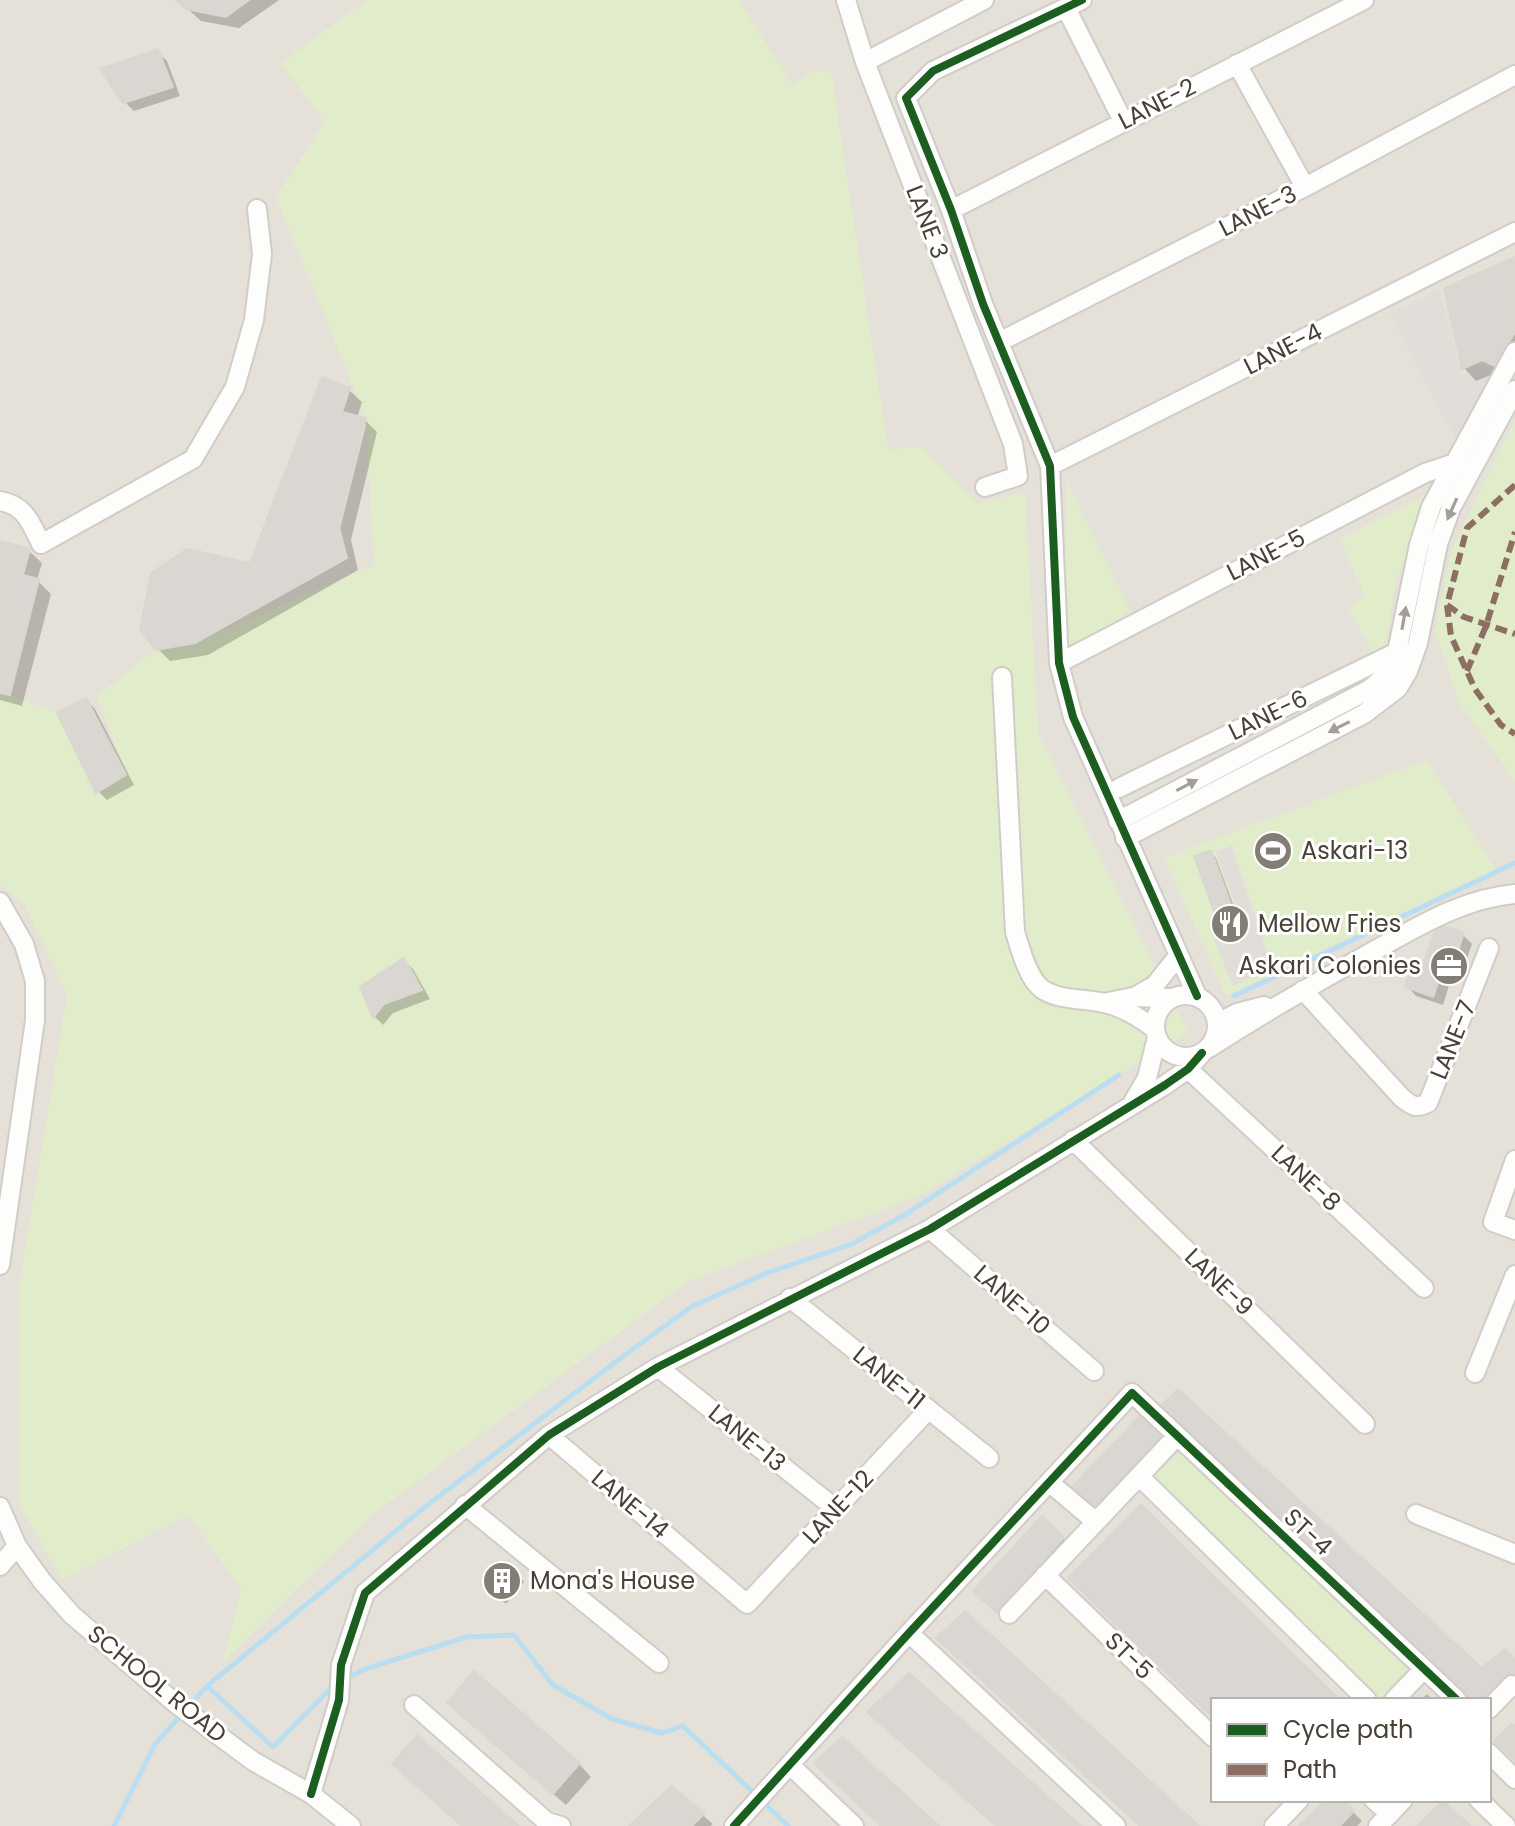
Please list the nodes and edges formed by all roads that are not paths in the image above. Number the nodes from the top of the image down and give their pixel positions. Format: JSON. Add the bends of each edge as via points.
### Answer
{"nodes":[{"id":1,"x":846,"y":0,"type":"edge"},
{"id":2,"x":984,"y":0,"type":"edge"},
{"id":3,"x":1364,"y":0,"type":"edge"},
{"id":4,"x":1074,"y":4,"type":"edge"},
{"id":5,"x":865,"y":62,"type":"junction"},
{"id":6,"x":1237,"y":64,"type":"junction"},
{"id":7,"x":1515,"y":75,"type":"edge"},
{"id":8,"x":1123,"y":121,"type":"junction"},
{"id":9,"x":1305,"y":187,"type":"junction"},
{"id":10,"x":257,"y":209,"type":"dead end"},
{"id":11,"x":951,"y":210,"type":"junction"},
{"id":12,"x":1515,"y":232,"type":"edge"},
{"id":13,"x":999,"y":342,"type":"junction"},
{"id":14,"x":1515,"y":352,"type":"edge"},
{"id":15,"x":1515,"y":390,"type":"edge"},
{"id":16,"x":1477,"y":460,"type":"junction"},
{"id":17,"x":1454,"y":462,"type":"junction"},
{"id":18,"x":1050,"y":466,"type":"junction"},
{"id":19,"x":985,"y":487,"type":"dead end"},
{"id":20,"x":0,"y":501,"type":"edge"},
{"id":21,"x":1418,"y":643,"type":"junction"},
{"id":22,"x":1397,"y":652,"type":"junction"},
{"id":23,"x":1059,"y":663,"type":"junction"},
{"id":24,"x":1002,"y":677,"type":"dead end"},
{"id":25,"x":1119,"y":788,"type":"dead end"},
{"id":26,"x":1122,"y":829,"type":"junction"},
{"id":27,"x":1515,"y":894,"type":"edge"},
{"id":28,"x":0,"y":902,"type":"edge"},
{"id":29,"x":1489,"y":948,"type":"dead end"},
{"id":30,"x":1178,"y":956,"type":"junction"},
{"id":31,"x":1303,"y":990,"type":"junction"},
{"id":32,"x":1197,"y":996,"type":"junction"},
{"id":33,"x":1133,"y":997,"type":"junction"},
{"id":34,"x":1171,"y":998,"type":"junction"},
{"id":35,"x":1105,"y":1003,"type":"junction"},
{"id":36,"x":1278,"y":1004,"type":"junction"},
{"id":37,"x":1218,"y":1023,"type":"junction"},
{"id":38,"x":1156,"y":1033,"type":"junction"},
{"id":39,"x":1205,"y":1050,"type":"junction"},
{"id":40,"x":1188,"y":1069,"type":"junction"},
{"id":41,"x":1133,"y":1102,"type":"junction"},
{"id":42,"x":1073,"y":1140,"type":"junction"},
{"id":43,"x":1515,"y":1160,"type":"edge"},
{"id":44,"x":930,"y":1229,"type":"junction"},
{"id":45,"x":1515,"y":1230,"type":"edge"},
{"id":46,"x":0,"y":1265,"type":"edge"},
{"id":47,"x":1515,"y":1275,"type":"edge"},
{"id":48,"x":1424,"y":1288,"type":"dead end"},
{"id":49,"x":790,"y":1298,"type":"junction"},
{"id":50,"x":658,"y":1367,"type":"junction"},
{"id":51,"x":1094,"y":1371,"type":"dead end"},
{"id":52,"x":1475,"y":1373,"type":"dead end"},
{"id":53,"x":928,"y":1410,"type":"junction"},
{"id":54,"x":1365,"y":1424,"type":"dead end"},
{"id":55,"x":549,"y":1435,"type":"junction"},
{"id":56,"x":1177,"y":1436,"type":"junction"},
{"id":57,"x":989,"y":1458,"type":"dead end"},
{"id":58,"x":1139,"y":1476,"type":"junction"},
{"id":59,"x":1049,"y":1482,"type":"junction"},
{"id":60,"x":465,"y":1505,"type":"junction"},
{"id":61,"x":0,"y":1507,"type":"edge"},
{"id":62,"x":836,"y":1509,"type":"junction"},
{"id":63,"x":1416,"y":1514,"type":"dead end"},
{"id":64,"x":1096,"y":1522,"type":"junction"},
{"id":65,"x":17,"y":1546,"type":"junction"},
{"id":66,"x":1515,"y":1554,"type":"edge"},
{"id":67,"x":0,"y":1566,"type":"edge"},
{"id":68,"x":1045,"y":1575,"type":"junction"},
{"id":69,"x":747,"y":1604,"type":"joint"},
{"id":70,"x":1009,"y":1614,"type":"dead end"},
{"id":71,"x":909,"y":1633,"type":"junction"},
{"id":72,"x":659,"y":1663,"type":"dead end"},
{"id":73,"x":1424,"y":1669,"type":"junction"},
{"id":74,"x":1515,"y":1687,"type":"edge"},
{"id":75,"x":1365,"y":1698,"type":"edge"},
{"id":76,"x":1396,"y":1698,"type":"edge"},
{"id":77,"x":1455,"y":1698,"type":"edge"},
{"id":78,"x":414,"y":1705,"type":"dead end"},
{"id":79,"x":1491,"y":1707,"type":"edge"},
{"id":80,"x":1211,"y":1735,"type":"edge"},
{"id":81,"x":1491,"y":1755,"type":"edge"},
{"id":82,"x":790,"y":1765,"type":"junction"},
{"id":83,"x":1515,"y":1779,"type":"edge"},
{"id":84,"x":311,"y":1794,"type":"junction"},
{"id":85,"x":1375,"y":1802,"type":"edge"},
{"id":86,"x":1401,"y":1802,"type":"edge"},
{"id":87,"x":1481,"y":1802,"type":"edge"},
{"id":88,"x":1288,"y":1803,"type":"edge"},
{"id":89,"x":1384,"y":1820,"type":"edge"},
{"id":90,"x":745,"y":1822,"type":"edge"},
{"id":91,"x":351,"y":1826,"type":"edge"},
{"id":92,"x":561,"y":1826,"type":"edge"},
{"id":93,"x":854,"y":1826,"type":"edge"},
{"id":94,"x":1116,"y":1826,"type":"edge"},
{"id":95,"x":1274,"y":1826,"type":"edge"},
{"id":96,"x":1506,"y":1826,"type":"edge"}],
"edges":[{"from":1,"to":5,"type":"street"},
{"from":2,"to":5,"type":"street"},
{"from":3,"to":6,"type":"street","name":"LANE-2"},
{"from":4,"to":8,"type":"street"},
{"from":4,"to":11,"type":"street","via":[[933,71],[906,98]]},
{"from":5,"to":19,"type":"street","name":"LANE 3","via":[[1013,444],[1018,476]]},
{"from":6,"to":8,"type":"street","name":"LANE-2"},
{"from":6,"to":9,"type":"street"},
{"from":7,"to":9,"type":"street","name":"LANE-3"},
{"from":8,"to":11,"type":"street","name":"LANE-2"},
{"from":9,"to":13,"type":"street","name":"LANE-3"},
{"from":10,"to":20,"type":"street","via":[[262,254],[254,320],[235,387],[193,459],[41,544],[20,507]]},
{"from":11,"to":13,"type":"street"},
{"from":12,"to":18,"type":"street","name":"LANE-4"},
{"from":13,"to":18,"type":"street"},
{"from":14,"to":17,"type":"street"},
{"from":15,"to":16,"type":"street"},
{"from":16,"to":17,"type":"street","name":"LANE-5"},
{"from":16,"to":21,"type":"street","one_way":true,"via":[[1438,544]]},
{"from":22,"to":17,"type":"street","one_way":true,"via":[[1419,545]]},
{"from":17,"to":23,"type":"street","name":"LANE-5"},
{"from":18,"to":23,"type":"street"},
{"from":21,"to":22,"type":"street","name":"LANE-6"},
{"from":21,"to":26,"type":"street","one_way":true,"via":[[1408,671],[1384,701]]},
{"from":22,"to":25,"type":"street","name":"LANE-6"},
{"from":26,"to":22,"type":"street","one_way":true,"via":[[1370,689],[1387,674]]},
{"from":23,"to":26,"type":"street","via":[[1073,717]]},
{"from":24,"to":35,"type":"street","via":[[1015,932],[1023,959],[1041,988],[1066,998]]},
{"from":26,"to":30,"type":"street"},
{"from":27,"to":31,"type":"street","via":[[1448,910]]},
{"from":28,"to":46,"type":"street","via":[[24,944],[35,981],[35,1020]]},
{"from":29,"to":31,"type":"street","name":"LANE-7","via":[[1428,1103],[1421,1107],[1402,1098]]},
{"from":30,"to":32,"type":"street"},
{"from":30,"to":33,"type":"street","via":[[1155,985]]},
{"from":31,"to":36,"type":"street"},
{"from":32,"to":34,"type":"street"},
{"from":32,"to":37,"type":"street","via":[[1211,1006]]},
{"from":33,"to":34,"type":"street"},
{"from":33,"to":35,"type":"street"},
{"from":34,"to":38,"type":"street","via":[[1158,1011]]},
{"from":35,"to":38,"type":"street","via":[[1128,1011]]},
{"from":36,"to":37,"type":"street"},
{"from":36,"to":39,"type":"street"},
{"from":37,"to":39,"type":"street"},
{"from":38,"to":39,"type":"street","via":[[1176,1056],[1193,1057]]},
{"from":38,"to":41,"type":"street","via":[[1147,1078]]},
{"from":39,"to":40,"type":"street"},
{"from":40,"to":41,"type":"street"},
{"from":40,"to":48,"type":"street","name":"LANE-8"},
{"from":41,"to":42,"type":"street"},
{"from":42,"to":44,"type":"street"},
{"from":42,"to":54,"type":"street","name":"LANE-9"},
{"from":43,"to":45,"type":"street","via":[[1493,1222]]},
{"from":44,"to":49,"type":"street"},
{"from":44,"to":51,"type":"street","name":"LANE-10"},
{"from":47,"to":52,"type":"street"},
{"from":49,"to":50,"type":"street"},
{"from":49,"to":53,"type":"street","name":"LANE-11"},
{"from":50,"to":55,"type":"street"},
{"from":50,"to":62,"type":"street","name":"LANE-13"},
{"from":53,"to":57,"type":"street","name":"LANE-11"},
{"from":53,"to":62,"type":"street","name":"LANE-12"},
{"from":55,"to":60,"type":"street"},
{"from":55,"to":69,"type":"street","name":"LANE-14"},
{"from":56,"to":58,"type":"street"},
{"from":56,"to":59,"type":"street","name":"ST-4","via":[[1132,1393]]},
{"from":56,"to":73,"type":"street","name":"ST-4"},
{"from":58,"to":64,"type":"street"},
{"from":58,"to":75,"type":"street"},
{"from":59,"to":64,"type":"street"},
{"from":59,"to":71,"type":"street"},
{"from":60,"to":72,"type":"street"},
{"from":60,"to":84,"type":"street","via":[[365,1593]]},
{"from":61,"to":65,"type":"street","name":"SCHOOL ROAD"},
{"from":62,"to":69,"type":"street","name":"LANE-12"},
{"from":63,"to":66,"type":"street"},
{"from":64,"to":68,"type":"street"},
{"from":65,"to":67,"type":"street"},
{"from":65,"to":84,"type":"street","name":"SCHOOL ROAD","via":[[72,1615],[175,1703],[253,1761]]},
{"from":68,"to":70,"type":"street"},
{"from":68,"to":80,"type":"street","name":"ST-5"},
{"from":71,"to":82,"type":"street"},
{"from":71,"to":94,"type":"street"},
{"from":73,"to":76,"type":"street"},
{"from":73,"to":77,"type":"street","name":"ST-4"},
{"from":74,"to":79,"type":"street"},
{"from":78,"to":92,"type":"street","via":[[547,1822]]},
{"from":81,"to":83,"type":"street"},
{"from":82,"to":90,"type":"street"},
{"from":82,"to":93,"type":"street"},
{"from":84,"to":91,"type":"street","name":"SCHOOL ROAD"},
{"from":85,"to":89,"type":"street"},
{"from":86,"to":89,"type":"street"},
{"from":87,"to":96,"type":"street"},
{"from":88,"to":95,"type":"street"}]}
